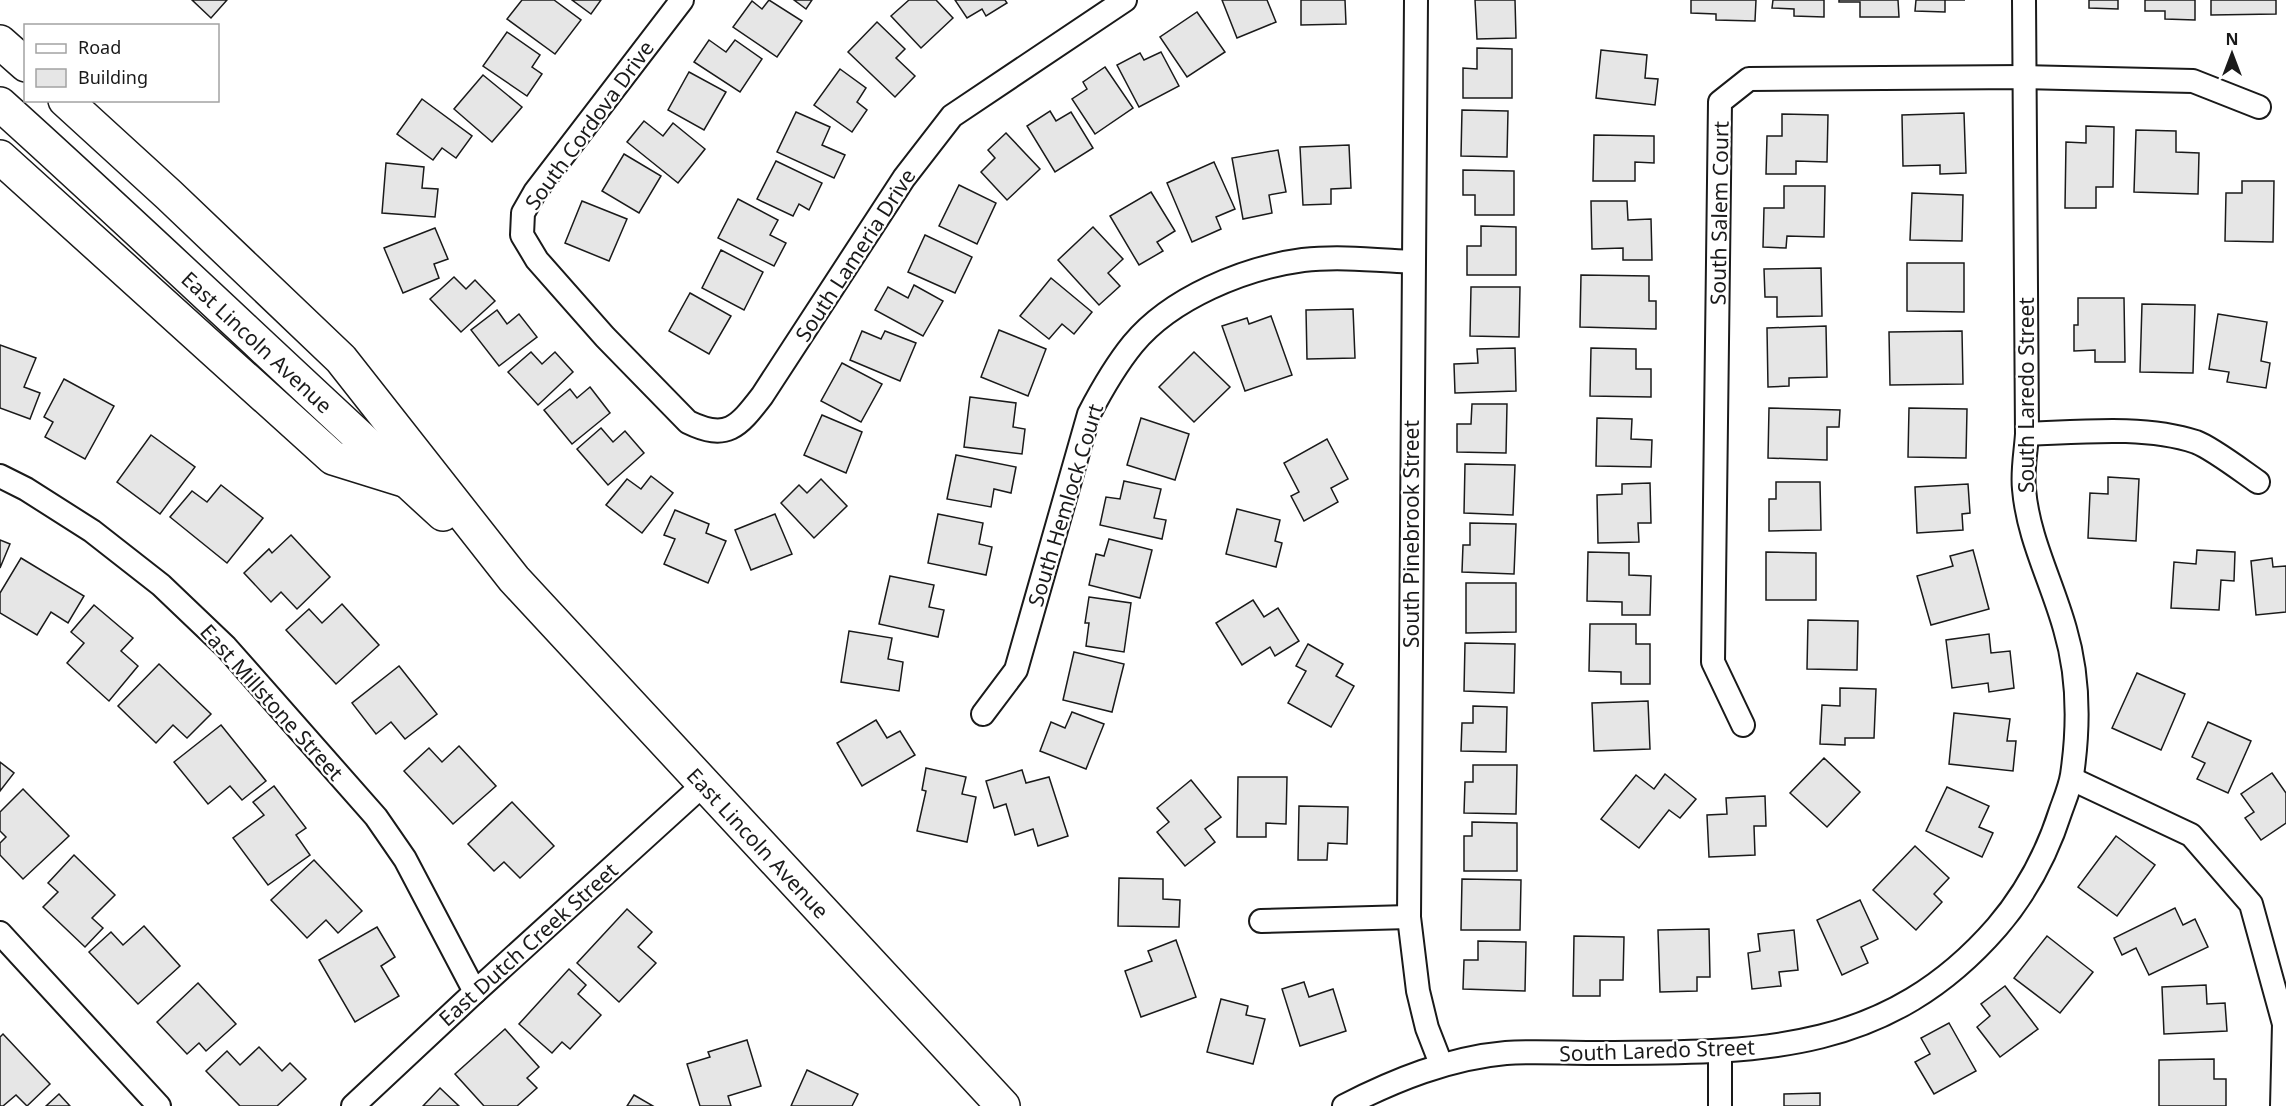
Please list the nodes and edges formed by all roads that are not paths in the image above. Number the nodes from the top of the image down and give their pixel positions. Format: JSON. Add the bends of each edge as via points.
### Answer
{"nodes":[{"id":1,"x":682,"y":0,"type":"edge"},
{"id":2,"x":1125,"y":0,"type":"edge"},
{"id":3,"x":1416,"y":0,"type":"edge"},
{"id":4,"x":2024,"y":0,"type":"edge"},
{"id":5,"x":0,"y":42,"type":"edge"},
{"id":6,"x":24,"y":63,"type":"edge"},
{"id":7,"x":2024,"y":77,"type":"junction"},
{"id":8,"x":67,"y":102,"type":"edge"},
{"id":9,"x":2259,"y":107,"type":"dead end"},
{"id":10,"x":5,"y":109,"type":"edge"},
{"id":11,"x":0,"y":157,"type":"edge"},
{"id":12,"x":169,"y":195,"type":"junction"},
{"id":13,"x":1413,"y":262,"type":"junction"},
{"id":14,"x":606,"y":337,"type":"joint"},
{"id":15,"x":2027,"y":434,"type":"junction"},
{"id":16,"x":0,"y":476,"type":"edge"},
{"id":17,"x":406,"y":481,"type":"junction"},
{"id":18,"x":2258,"y":482,"type":"dead end"},
{"id":19,"x":514,"y":579,"type":"junction"},
{"id":20,"x":982,"y":714,"type":"dead end"},
{"id":21,"x":1743,"y":725,"type":"dead end"},
{"id":22,"x":2072,"y":779,"type":"junction"},
{"id":23,"x":704,"y":784,"type":"junction"},
{"id":24,"x":1409,"y":917,"type":"junction"},
{"id":25,"x":1261,"y":921,"type":"dead end"},
{"id":26,"x":0,"y":933,"type":"edge"},
{"id":27,"x":475,"y":992,"type":"junction"},
{"id":28,"x":1720,"y":1052,"type":"junction"},
{"id":29,"x":1441,"y":1064,"type":"junction"},
{"id":30,"x":159,"y":1106,"type":"edge"},
{"id":31,"x":353,"y":1106,"type":"edge"},
{"id":32,"x":1003,"y":1106,"type":"edge"},
{"id":33,"x":1344,"y":1106,"type":"edge"},
{"id":34,"x":1720,"y":1106,"type":"edge"},
{"id":35,"x":2282,"y":1106,"type":"edge"}],
"edges":[{"from":1,"to":14,"type":"street","name":"South Cordova Drive","via":[[523,213],[522,235],[537,260]]},
{"from":2,"to":14,"type":"street","name":"South Lameria Drive","via":[[952,116],[904,178],[742,422],[722,430],[705,430],[688,422]]},
{"from":3,"to":13,"type":"street","name":"South Pinebrook Street"},
{"from":4,"to":7,"type":"street","name":"South Laredo Street"},
{"from":5,"to":6,"type":"main road"},
{"from":7,"to":9,"type":"street","name":"South Salem Court","via":[[2193,81]]},
{"from":7,"to":15,"type":"street","name":"South Laredo Street"},
{"from":7,"to":21,"type":"street","name":"South Salem Court","via":[[1749,79],[1720,102],[1713,662]]},
{"from":8,"to":12,"type":"main road","name":"East Lincoln Avenue"},
{"from":10,"to":12,"type":"main road","via":[[66,136],[141,203],[157,206]]},
{"from":10,"to":17,"type":"main road","name":"East Lincoln Avenue","via":[[112,204]]},
{"from":11,"to":17,"type":"main road","via":[[333,458]]},
{"from":12,"to":19,"type":"main road","name":"East Lincoln Avenue","via":[[341,359]]},
{"from":13,"to":20,"type":"street","name":"South Hemlock Court","via":[[1302,260],[1257,271],[1214,286],[1168,311],[1134,343],[1089,414],[1016,670]]},
{"from":13,"to":24,"type":"street","name":"South Pinebrook Street"},
{"from":15,"to":18,"type":"street","via":[[2143,433],[2197,443]]},
{"from":15,"to":22,"type":"street","name":"South Laredo Street","via":[[2024,487],[2032,535],[2066,631],[2075,676],[2077,722]]},
{"from":16,"to":27,"type":"street","name":"East Millstone Street","via":[[92,531],[160,585],[226,647],[376,817],[405,859]]},
{"from":17,"to":19,"type":"main road","name":"East Lincoln Avenue"},
{"from":19,"to":23,"type":"main road","name":"East Lincoln Avenue"},
{"from":22,"to":28,"type":"street","name":"South Laredo Street","via":[[2049,847],[2018,903],[1944,980],[1896,1010],[1839,1033]]},
{"from":22,"to":35,"type":"street","via":[[2191,835],[2251,904],[2284,1024]]},
{"from":23,"to":27,"type":"street","name":"East Dutch Creek Street"},
{"from":23,"to":32,"type":"main road","name":"East Lincoln Avenue"},
{"from":24,"to":25,"type":"street"},
{"from":24,"to":29,"type":"street","name":"South Pinebrook Street","via":[[1418,991]]},
{"from":26,"to":30,"type":"street"},
{"from":27,"to":31,"type":"street","name":"East Dutch Creek Street"},
{"from":28,"to":29,"type":"street","name":"South Laredo Street","via":[[1506,1053]]},
{"from":28,"to":34,"type":"street"},
{"from":29,"to":33,"type":"street","name":"South Laredo Street"}]}
